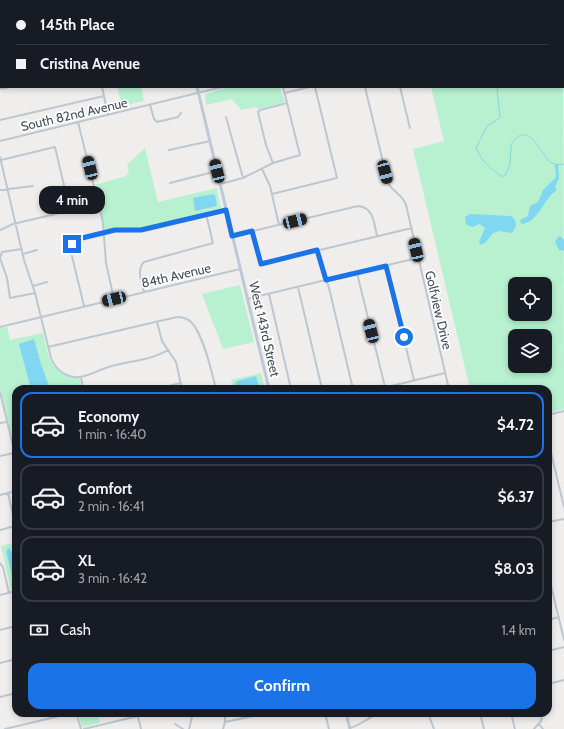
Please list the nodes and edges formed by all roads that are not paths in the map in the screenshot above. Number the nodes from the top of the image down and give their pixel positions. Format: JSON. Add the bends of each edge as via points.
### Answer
{"nodes":[{"id":1,"x":102,"y":88,"type":"edge"},
{"id":2,"x":197,"y":88,"type":"edge"},
{"id":3,"x":218,"y":88,"type":"edge"},
{"id":4,"x":283,"y":88,"type":"edge"},
{"id":5,"x":305,"y":88,"type":"edge"},
{"id":6,"x":315,"y":88,"type":"edge"},
{"id":7,"x":365,"y":88,"type":"edge"},
{"id":8,"x":400,"y":88,"type":"edge"},
{"id":9,"x":198,"y":93,"type":"junction"},
{"id":10,"x":285,"y":93,"type":"junction"},
{"id":11,"x":104,"y":96,"type":"junction"},
{"id":12,"x":287,"y":103,"type":"junction"},
{"id":13,"x":150,"y":105,"type":"junction"},
{"id":14,"x":181,"y":113,"type":"dead end"},
{"id":15,"x":108,"y":115,"type":"junction"},
{"id":16,"x":226,"y":117,"type":"dead end"},
{"id":17,"x":0,"y":120,"type":"edge"},
{"id":18,"x":78,"y":122,"type":"junction"},
{"id":19,"x":410,"y":128,"type":"dead end"},
{"id":20,"x":0,"y":141,"type":"edge"},
{"id":21,"x":210,"y":141,"type":"junction"},
{"id":22,"x":169,"y":150,"type":"dead end"},
{"id":23,"x":0,"y":159,"type":"edge"},
{"id":24,"x":273,"y":163,"type":"junction"},
{"id":25,"x":262,"y":169,"type":"junction"},
{"id":26,"x":217,"y":171,"type":"junction"},
{"id":27,"x":243,"y":178,"type":"junction"},
{"id":28,"x":170,"y":183,"type":"dead end"},
{"id":29,"x":220,"y":184,"type":"junction"},
{"id":30,"x":34,"y":186,"type":"dead end"},
{"id":31,"x":0,"y":190,"type":"edge"},
{"id":32,"x":8,"y":190,"type":"junction"},
{"id":33,"x":272,"y":194,"type":"junction"},
{"id":34,"x":98,"y":204,"type":"junction"},
{"id":35,"x":226,"y":210,"type":"junction"},
{"id":36,"x":70,"y":211,"type":"junction"},
{"id":37,"x":206,"y":214,"type":"junction"},
{"id":38,"x":16,"y":224,"type":"junction"},
{"id":39,"x":279,"y":225,"type":"junction"},
{"id":40,"x":412,"y":228,"type":"junction"},
{"id":41,"x":0,"y":230,"type":"edge"},
{"id":42,"x":252,"y":231,"type":"junction"},
{"id":43,"x":103,"y":233,"type":"junction"},
{"id":44,"x":232,"y":236,"type":"junction"},
{"id":45,"x":377,"y":236,"type":"junction"},
{"id":46,"x":22,"y":249,"type":"junction"},
{"id":47,"x":37,"y":250,"type":"dead end"},
{"id":48,"x":317,"y":250,"type":"junction"},
{"id":49,"x":23,"y":254,"type":"junction"},
{"id":50,"x":0,"y":258,"type":"edge"},
{"id":51,"x":418,"y":258,"type":"junction"},
{"id":52,"x":386,"y":266,"type":"junction"},
{"id":53,"x":240,"y":269,"type":"junction"},
{"id":54,"x":357,"y":273,"type":"junction"},
{"id":55,"x":326,"y":280,"type":"junction"},
{"id":56,"x":47,"y":282,"type":"dead end"},
{"id":57,"x":33,"y":286,"type":"junction"},
{"id":58,"x":298,"y":287,"type":"junction"},
{"id":59,"x":144,"y":292,"type":"junction"},
{"id":60,"x":35,"y":293,"type":"junction"},
{"id":61,"x":269,"y":294,"type":"junction"},
{"id":62,"x":114,"y":299,"type":"junction"},
{"id":63,"x":247,"y":300,"type":"junction"},
{"id":64,"x":84,"y":306,"type":"junction"},
{"id":65,"x":41,"y":317,"type":"junction"},
{"id":66,"x":157,"y":322,"type":"junction"},
{"id":67,"x":0,"y":327,"type":"edge"},
{"id":68,"x":48,"y":347,"type":"junction"},
{"id":69,"x":168,"y":350,"type":"junction"},
{"id":70,"x":445,"y":373,"type":"junction"},
{"id":71,"x":81,"y":377,"type":"junction"},
{"id":72,"x":414,"y":380,"type":"junction"},
{"id":73,"x":181,"y":383,"type":"joint"},
{"id":74,"x":82,"y":385,"type":"edge"},
{"id":75,"x":172,"y":385,"type":"edge"},
{"id":76,"x":215,"y":385,"type":"edge"},
{"id":77,"x":268,"y":385,"type":"edge"},
{"id":78,"x":290,"y":385,"type":"edge"},
{"id":79,"x":321,"y":385,"type":"edge"},
{"id":80,"x":352,"y":385,"type":"edge"},
{"id":81,"x":384,"y":385,"type":"edge"},
{"id":82,"x":396,"y":385,"type":"edge"},
{"id":83,"x":448,"y":385,"type":"edge"},
{"id":84,"x":0,"y":392,"type":"edge"},
{"id":85,"x":564,"y":411,"type":"edge"},
{"id":86,"x":552,"y":414,"type":"edge"},
{"id":87,"x":7,"y":422,"type":"junction"},
{"id":88,"x":0,"y":423,"type":"edge"},
{"id":89,"x":12,"y":441,"type":"edge"},
{"id":90,"x":12,"y":454,"type":"edge"},
{"id":91,"x":0,"y":456,"type":"edge"},
{"id":92,"x":552,"y":456,"type":"edge"},
{"id":93,"x":12,"y":492,"type":"edge"},
{"id":94,"x":8,"y":493,"type":"junction"},
{"id":95,"x":0,"y":495,"type":"edge"},
{"id":96,"x":564,"y":506,"type":"edge"},
{"id":97,"x":12,"y":510,"type":"edge"},
{"id":98,"x":564,"y":519,"type":"edge"},
{"id":99,"x":552,"y":521,"type":"edge"},
{"id":100,"x":12,"y":528,"type":"edge"},
{"id":101,"x":0,"y":530,"type":"edge"},
{"id":102,"x":0,"y":563,"type":"edge"},
{"id":103,"x":552,"y":591,"type":"edge"},
{"id":104,"x":12,"y":592,"type":"edge"},
{"id":105,"x":9,"y":593,"type":"junction"},
{"id":106,"x":0,"y":595,"type":"edge"},
{"id":107,"x":559,"y":617,"type":"junction"},
{"id":108,"x":552,"y":619,"type":"edge"},
{"id":109,"x":12,"y":627,"type":"edge"},
{"id":110,"x":0,"y":630,"type":"edge"},
{"id":111,"x":564,"y":640,"type":"edge"},
{"id":112,"x":564,"y":647,"type":"edge"},
{"id":113,"x":552,"y":650,"type":"edge"},
{"id":114,"x":12,"y":660,"type":"edge"},
{"id":115,"x":0,"y":663,"type":"edge"},
{"id":116,"x":564,"y":680,"type":"edge"},
{"id":117,"x":552,"y":683,"type":"edge"},
{"id":118,"x":12,"y":695,"type":"edge"},
{"id":119,"x":0,"y":697,"type":"edge"},
{"id":120,"x":50,"y":717,"type":"edge"},
{"id":121,"x":77,"y":717,"type":"edge"},
{"id":122,"x":126,"y":717,"type":"edge"},
{"id":123,"x":138,"y":717,"type":"edge"},
{"id":124,"x":192,"y":717,"type":"edge"},
{"id":125,"x":224,"y":717,"type":"edge"},
{"id":126,"x":249,"y":717,"type":"edge"},
{"id":127,"x":326,"y":717,"type":"edge"},
{"id":128,"x":347,"y":717,"type":"edge"},
{"id":129,"x":371,"y":717,"type":"edge"},
{"id":130,"x":430,"y":717,"type":"edge"},
{"id":131,"x":481,"y":717,"type":"edge"},
{"id":132,"x":512,"y":717,"type":"edge"},
{"id":133,"x":542,"y":717,"type":"edge"},
{"id":134,"x":225,"y":722,"type":"junction"},
{"id":135,"x":175,"y":724,"type":"dead end"},
{"id":136,"x":539,"y":724,"type":"junction"},
{"id":137,"x":5,"y":729,"type":"edge"},
{"id":138,"x":81,"y":729,"type":"edge"},
{"id":139,"x":84,"y":729,"type":"edge"},
{"id":140,"x":141,"y":729,"type":"edge"},
{"id":141,"x":183,"y":729,"type":"edge"},
{"id":142,"x":189,"y":729,"type":"edge"},
{"id":143,"x":223,"y":729,"type":"edge"},
{"id":144,"x":329,"y":729,"type":"edge"},
{"id":145,"x":350,"y":729,"type":"edge"},
{"id":146,"x":434,"y":729,"type":"edge"},
{"id":147,"x":484,"y":729,"type":"edge"},
{"id":148,"x":515,"y":729,"type":"edge"},
{"id":149,"x":534,"y":729,"type":"edge"},
{"id":150,"x":543,"y":729,"type":"edge"}],
"edges":[{"from":1,"to":11,"type":"street"},
{"from":2,"to":9,"type":"main road","name":"West 143rd Street"},
{"from":3,"to":9,"type":"street","name":"South 82nd Avenue"},
{"from":4,"to":10,"type":"street"},
{"from":5,"to":10,"type":"street"},
{"from":6,"to":33,"type":"street","via":[[337,178]]},
{"from":7,"to":40,"type":"street","name":"Golfview Drive","via":[[390,187],[404,198]]},
{"from":8,"to":19,"type":"street"},
{"from":9,"to":13,"type":"street","name":"South 82nd Avenue"},
{"from":9,"to":21,"type":"main road","name":"West 143rd Street"},
{"from":10,"to":12,"type":"street"},
{"from":11,"to":15,"type":"street"},
{"from":11,"to":17,"type":"street"},
{"from":12,"to":24,"type":"street","via":[[300,155]]},
{"from":12,"to":24,"type":"street","via":[[258,112]]},
{"from":13,"to":14,"type":"street","via":[[156,122],[178,117]]},
{"from":13,"to":15,"type":"street","name":"South 82nd Avenue"},
{"from":15,"to":18,"type":"street","name":"South 82nd Avenue"},
{"from":16,"to":27,"type":"street"},
{"from":18,"to":20,"type":"street","name":"South 82nd Avenue"},
{"from":18,"to":34,"type":"street"},
{"from":21,"to":22,"type":"street"},
{"from":21,"to":26,"type":"main road","name":"West 143rd Street"},
{"from":23,"to":32,"type":"street"},
{"from":23,"to":36,"type":"street","via":[[55,148]]},
{"from":24,"to":25,"type":"street"},
{"from":25,"to":27,"type":"street"},
{"from":25,"to":33,"type":"street"},
{"from":26,"to":28,"type":"street"},
{"from":26,"to":29,"type":"main road","name":"West 143rd Street"},
{"from":27,"to":29,"type":"street"},
{"from":29,"to":35,"type":"main road","name":"West 143rd Street"},
{"from":30,"to":32,"type":"street"},
{"from":31,"to":32,"type":"street"},
{"from":32,"to":38,"type":"street"},
{"from":33,"to":39,"type":"street"},
{"from":34,"to":36,"type":"street"},
{"from":34,"to":43,"type":"street"},
{"from":35,"to":37,"type":"street"},
{"from":35,"to":44,"type":"main road","name":"West 143rd Street"},
{"from":36,"to":38,"type":"street"},
{"from":37,"to":43,"type":"street","via":[[141,230],[115,230]]},
{"from":37,"to":59,"type":"street","via":[[213,243],[151,259],[141,265]]},
{"from":38,"to":41,"type":"street"},
{"from":38,"to":46,"type":"street"},
{"from":39,"to":42,"type":"street"},
{"from":39,"to":45,"type":"street","via":[[360,206],[370,212]]},
{"from":40,"to":45,"type":"street"},
{"from":40,"to":51,"type":"street","name":"Golfview Drive"},
{"from":42,"to":44,"type":"street"},
{"from":42,"to":48,"type":"street","via":[[261,264]]},
{"from":43,"to":62,"type":"street","via":[[106,264]]},
{"from":43,"to":64,"type":"street","via":[[82,238],[72,244],[71,252]]},
{"from":44,"to":53,"type":"main road","name":"West 143rd Street"},
{"from":45,"to":48,"type":"street"},
{"from":46,"to":49,"type":"street"},
{"from":46,"to":50,"type":"street","via":[[2,252]]},
{"from":47,"to":49,"type":"street"},
{"from":48,"to":55,"type":"street"},
{"from":49,"to":57,"type":"street"},
{"from":50,"to":60,"type":"street","via":[[10,298]]},
{"from":51,"to":52,"type":"street"},
{"from":51,"to":70,"type":"street","name":"Golfview Drive"},
{"from":52,"to":54,"type":"street"},
{"from":52,"to":72,"type":"street"},
{"from":53,"to":59,"type":"street","name":"84th Avenue"},
{"from":53,"to":63,"type":"main road","name":"West 143rd Street"},
{"from":54,"to":55,"type":"street"},
{"from":54,"to":81,"type":"street"},
{"from":55,"to":58,"type":"street"},
{"from":55,"to":80,"type":"street"},
{"from":56,"to":57,"type":"street"},
{"from":57,"to":60,"type":"street"},
{"from":58,"to":61,"type":"street"},
{"from":58,"to":79,"type":"street"},
{"from":59,"to":62,"type":"street","name":"84th Avenue"},
{"from":60,"to":65,"type":"street"},
{"from":61,"to":63,"type":"street"},
{"from":61,"to":78,"type":"street"},
{"from":62,"to":64,"type":"street","name":"84th Avenue"},
{"from":63,"to":77,"type":"main road","name":"West 143rd Street"},
{"from":64,"to":65,"type":"street","name":"84th Avenue"},
{"from":65,"to":67,"type":"street","name":"84th Avenue"},
{"from":65,"to":68,"type":"street"},
{"from":66,"to":68,"type":"street"},
{"from":66,"to":69,"type":"street","via":[[161,339]]},
{"from":66,"to":76,"type":"street","via":[[178,317],[191,322],[208,358]]},
{"from":68,"to":71,"type":"street","via":[[52,360],[59,370],[74,377]]},
{"from":69,"to":71,"type":"street"},
{"from":69,"to":73,"type":"street","via":[[176,362]]},
{"from":70,"to":72,"type":"street"},
{"from":70,"to":83,"type":"street","name":"Golfview Drive"},
{"from":71,"to":74,"type":"street"},
{"from":72,"to":82,"type":"street"},
{"from":73,"to":75,"type":"street"},
{"from":84,"to":87,"type":"street"},
{"from":85,"to":86,"type":"street"},
{"from":87,"to":88,"type":"street"},
{"from":87,"to":89,"type":"street"},
{"from":90,"to":91,"type":"street"},
{"from":92,"to":96,"type":"street"},
{"from":93,"to":94,"type":"street"},
{"from":94,"to":95,"type":"street"},
{"from":94,"to":97,"type":"street"},
{"from":98,"to":99,"type":"street"},
{"from":100,"to":101,"type":"street"},
{"from":102,"to":105,"type":"street"},
{"from":103,"to":107,"type":"street"},
{"from":104,"to":105,"type":"street"},
{"from":105,"to":106,"type":"street"},
{"from":107,"to":108,"type":"street"},
{"from":107,"to":111,"type":"street"},
{"from":109,"to":110,"type":"street"},
{"from":112,"to":113,"type":"street"},
{"from":114,"to":115,"type":"street"},
{"from":116,"to":117,"type":"street"},
{"from":118,"to":119,"type":"street"},
{"from":120,"to":137,"type":"street"},
{"from":121,"to":138,"type":"street"},
{"from":122,"to":139,"type":"street"},
{"from":123,"to":140,"type":"street"},
{"from":124,"to":142,"type":"street"},
{"from":125,"to":134,"type":"street"},
{"from":126,"to":134,"type":"street"},
{"from":127,"to":144,"type":"street"},
{"from":128,"to":145,"type":"main road"},
{"from":129,"to":145,"type":"street"},
{"from":130,"to":146,"type":"street"},
{"from":131,"to":147,"type":"street"},
{"from":132,"to":148,"type":"street"},
{"from":133,"to":136,"type":"street"},
{"from":134,"to":143,"type":"street"},
{"from":135,"to":141,"type":"street"},
{"from":136,"to":149,"type":"street"},
{"from":136,"to":150,"type":"street"}]}
